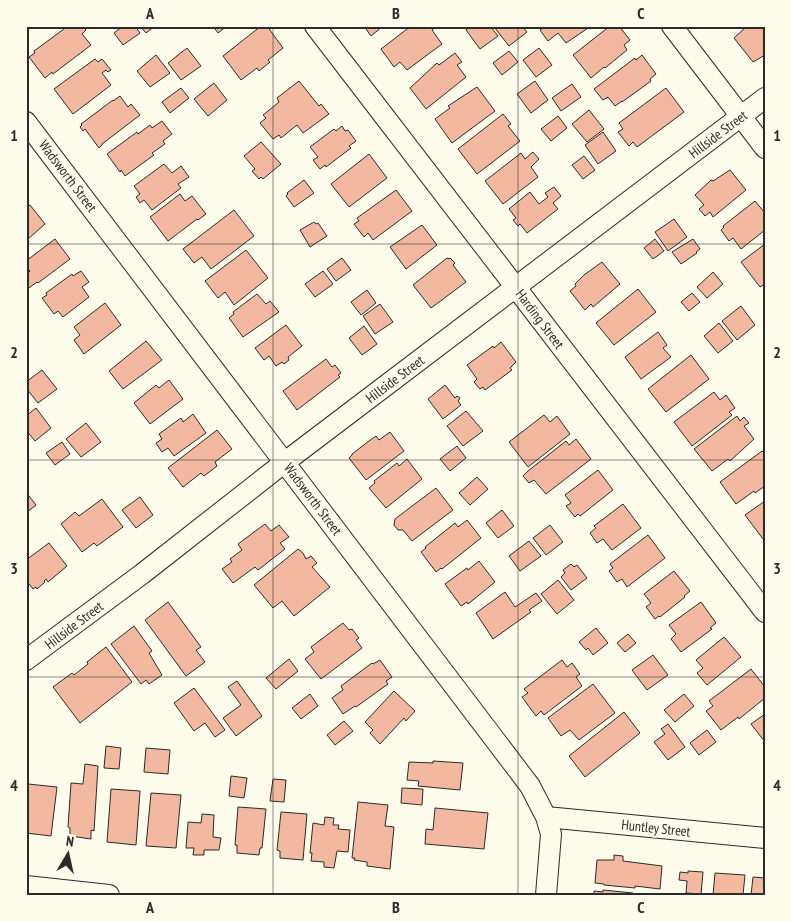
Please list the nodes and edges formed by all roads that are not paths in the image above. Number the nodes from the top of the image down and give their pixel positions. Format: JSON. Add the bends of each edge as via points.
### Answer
{"nodes":[{"id":1,"x":315,"y":26,"type":"edge"},
{"id":2,"x":672,"y":26,"type":"edge"},
{"id":3,"x":765,"y":98,"type":"edge"},
{"id":4,"x":741,"y":116,"type":"junction"},
{"id":5,"x":26,"y":122,"type":"edge"},
{"id":6,"x":765,"y":148,"type":"edge"},
{"id":7,"x":516,"y":287,"type":"junction"},
{"id":8,"x":285,"y":462,"type":"junction"},
{"id":9,"x":765,"y":612,"type":"edge"},
{"id":10,"x":28,"y":656,"type":"edge"},
{"id":11,"x":546,"y":817,"type":"junction"},
{"id":12,"x":765,"y":838,"type":"edge"},
{"id":13,"x":26,"y":886,"type":"edge"},
{"id":14,"x":109,"y":895,"type":"edge"},
{"id":15,"x":546,"y":895,"type":"edge"}],
"edges":[{"from":1,"to":7,"type":"street","name":"Harding Street"},
{"from":2,"to":4,"type":"street"},
{"from":3,"to":4,"type":"street","name":"Hillside Street"},
{"from":4,"to":6,"type":"street"},
{"from":4,"to":7,"type":"street","name":"Hillside Street"},
{"from":5,"to":8,"type":"street","name":"Wadsworth Street"},
{"from":7,"to":8,"type":"street","name":"Hillside Street"},
{"from":7,"to":9,"type":"street","name":"Harding Street"},
{"from":8,"to":10,"type":"street","name":"Hillside Street","via":[[142,574]]},
{"from":8,"to":11,"type":"street","name":"Wadsworth Street","via":[[524,778]]},
{"from":11,"to":12,"type":"street","name":"Huntley Street"},
{"from":11,"to":15,"type":"street","name":"Wadsworth Street","via":[[551,834]]},
{"from":13,"to":14,"type":"street"}]}
